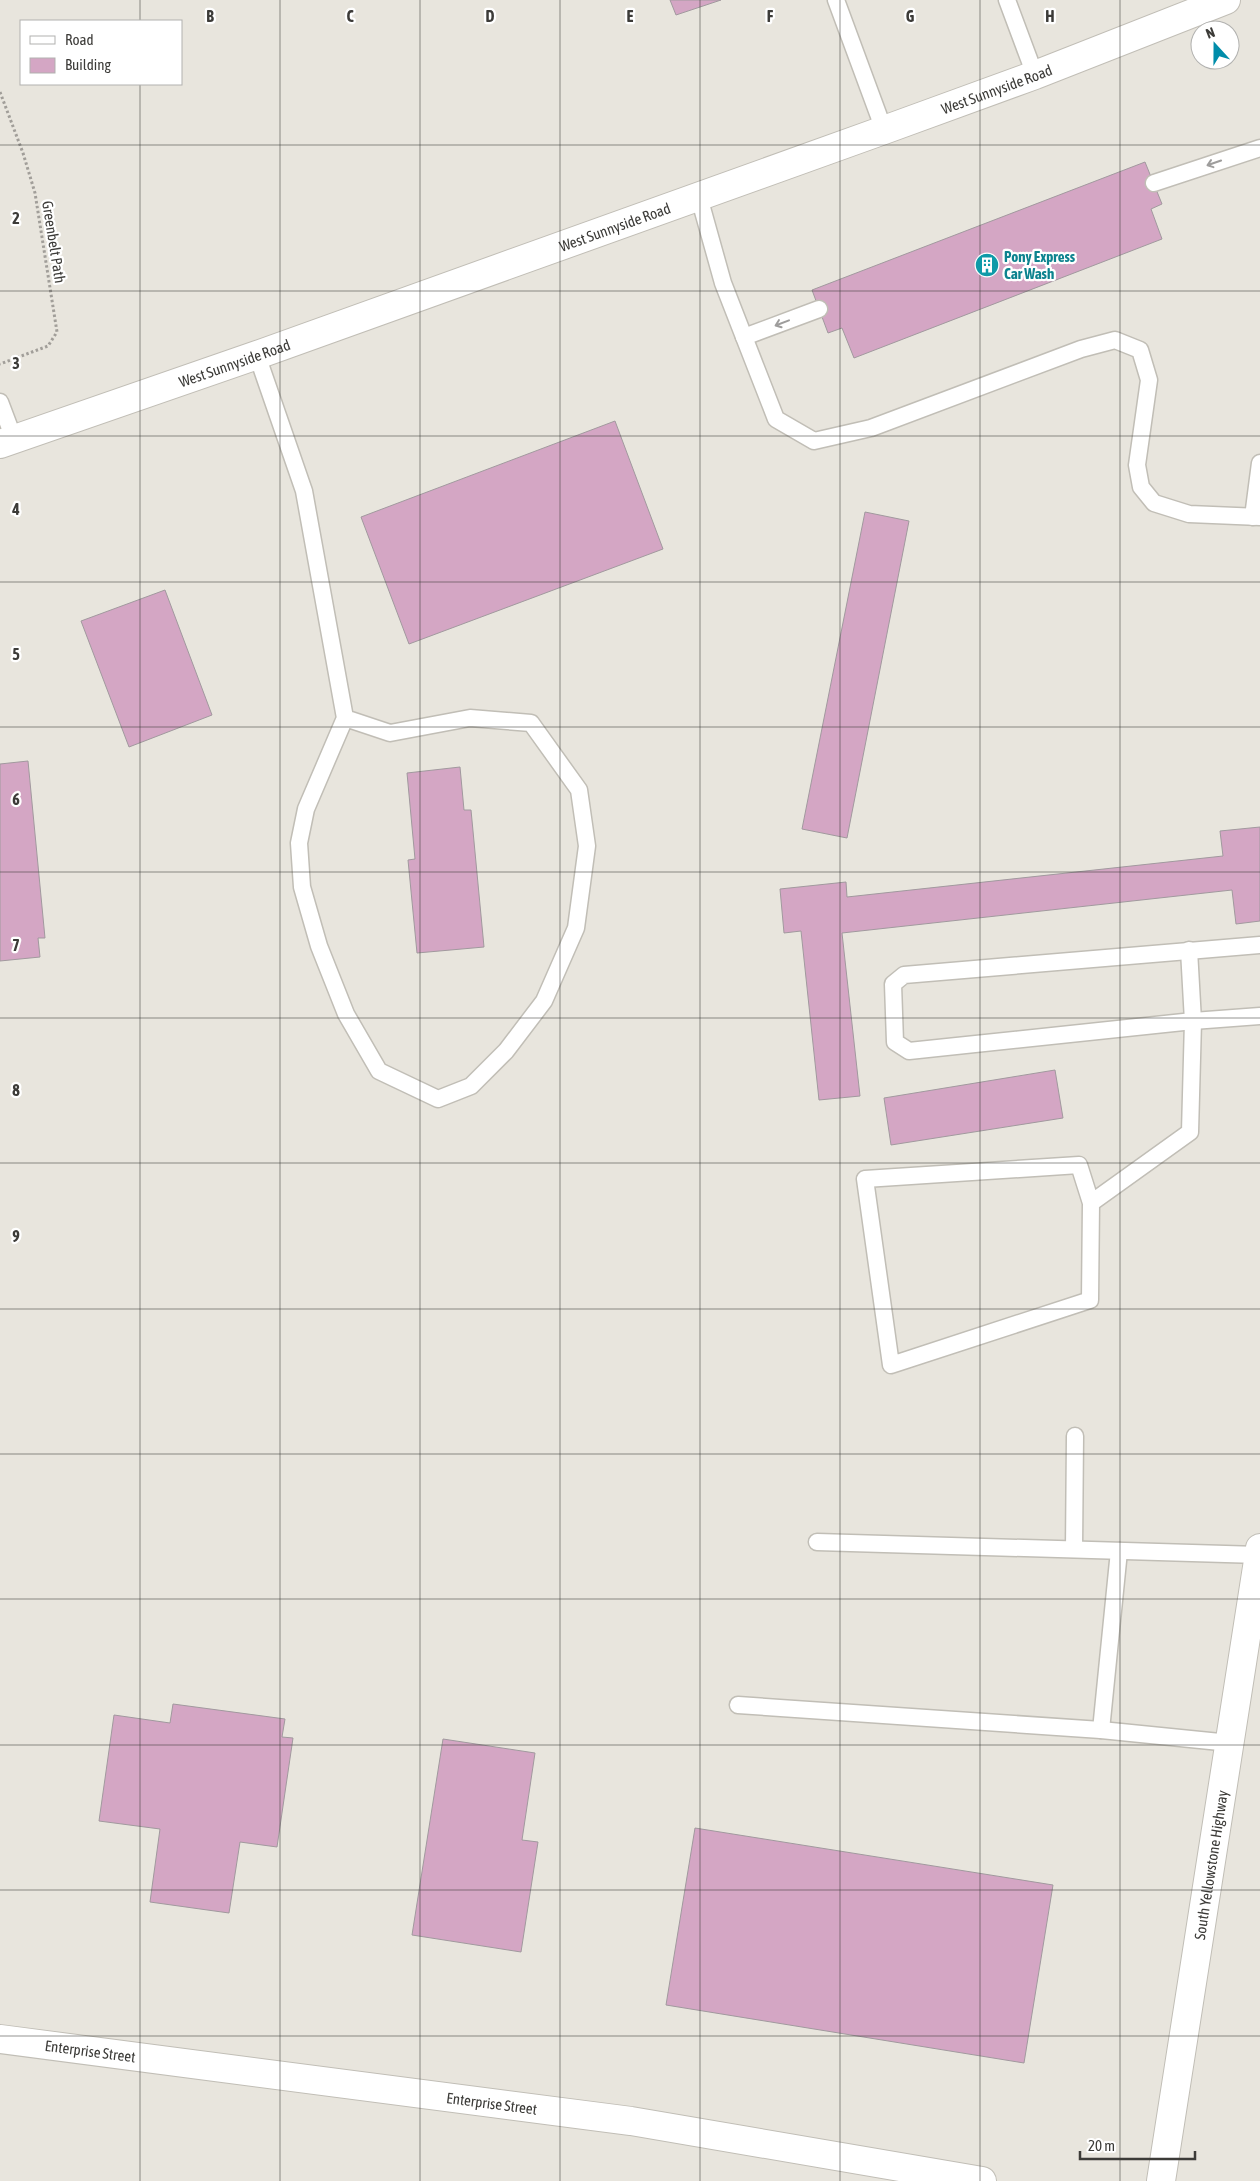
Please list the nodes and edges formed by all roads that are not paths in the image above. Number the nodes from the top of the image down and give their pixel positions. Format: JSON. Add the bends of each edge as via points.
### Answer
{"nodes":[{"id":1,"x":836,"y":0,"type":"edge"},
{"id":2,"x":1008,"y":0,"type":"edge"},
{"id":3,"x":1226,"y":0,"type":"edge"},
{"id":4,"x":1034,"y":75,"type":"junction"},
{"id":5,"x":884,"y":130,"type":"junction"},
{"id":6,"x":1260,"y":148,"type":"edge"},
{"id":7,"x":1154,"y":184,"type":"dead end"},
{"id":8,"x":699,"y":197,"type":"junction"},
{"id":9,"x":819,"y":309,"type":"dead end"},
{"id":10,"x":744,"y":337,"type":"junction"},
{"id":11,"x":257,"y":355,"type":"junction"},
{"id":12,"x":0,"y":402,"type":"edge"},
{"id":13,"x":7,"y":441,"type":"edge"},
{"id":14,"x":1260,"y":463,"type":"edge"},
{"id":15,"x":1256,"y":517,"type":"edge"},
{"id":16,"x":345,"y":718,"type":"junction"},
{"id":17,"x":1260,"y":945,"type":"edge"},
{"id":18,"x":1189,"y":950,"type":"junction"},
{"id":19,"x":1260,"y":1016,"type":"edge"},
{"id":20,"x":1193,"y":1020,"type":"junction"},
{"id":21,"x":1091,"y":1203,"type":"junction"},
{"id":22,"x":1075,"y":1436,"type":"dead end"},
{"id":23,"x":817,"y":1542,"type":"dead end"},
{"id":24,"x":1074,"y":1549,"type":"junction"},
{"id":25,"x":1119,"y":1550,"type":"junction"},
{"id":26,"x":1259,"y":1552,"type":"edge"},
{"id":27,"x":738,"y":1705,"type":"dead end"},
{"id":28,"x":1102,"y":1730,"type":"junction"},
{"id":29,"x":1230,"y":1743,"type":"junction"},
{"id":30,"x":0,"y":2040,"type":"edge"},
{"id":31,"x":982,"y":2181,"type":"edge"},
{"id":32,"x":1161,"y":2181,"type":"edge"}],
"edges":[{"from":1,"to":5,"type":"lane"},
{"from":2,"to":4,"type":"lane"},
{"from":3,"to":4,"type":"main road","name":"West Sunnyside Road"},
{"from":4,"to":5,"type":"main road","name":"West Sunnyside Road"},
{"from":5,"to":8,"type":"main road","name":"West Sunnyside Road"},
{"from":6,"to":7,"type":"lane","one_way":true},
{"from":8,"to":10,"type":"lane","via":[[723,283]]},
{"from":8,"to":11,"type":"main road","name":"West Sunnyside Road"},
{"from":9,"to":10,"type":"lane","one_way":true},
{"from":10,"to":15,"type":"lane","via":[[776,419],[814,441],[872,428],[1081,349],[1115,340],[1140,350],[1149,380],[1137,465],[1140,486],[1154,503],[1189,514]]},
{"from":11,"to":13,"type":"main road","name":"West Sunnyside Road"},
{"from":11,"to":16,"type":"lane","via":[[304,491]]},
{"from":12,"to":13,"type":"lane"},
{"from":14,"to":15,"type":"lane"},
{"from":16,"to":16,"type":"lane","via":[[306,809],[299,843],[302,887],[319,946],[346,1014],[378,1071],[438,1099],[471,1086],[506,1051],[544,1000],[576,928],[587,846],[578,790],[531,723],[470,718],[390,733]]},
{"from":17,"to":18,"type":"lane"},
{"from":18,"to":20,"type":"lane"},
{"from":18,"to":20,"type":"lane","via":[[904,975],[893,984],[895,1042],[909,1051]]},
{"from":19,"to":20,"type":"lane"},
{"from":20,"to":21,"type":"lane","via":[[1190,1132]]},
{"from":21,"to":21,"type":"lane","via":[[1079,1164],[865,1179],[891,1365],[1090,1300]]},
{"from":22,"to":24,"type":"lane"},
{"from":23,"to":24,"type":"lane"},
{"from":24,"to":25,"type":"lane"},
{"from":25,"to":26,"type":"lane"},
{"from":25,"to":28,"type":"lane"},
{"from":26,"to":29,"type":"main road","name":"South Yellowstone Highway"},
{"from":27,"to":28,"type":"lane"},
{"from":28,"to":29,"type":"lane"},
{"from":29,"to":32,"type":"main road","name":"South Yellowstone Highway"},
{"from":30,"to":31,"type":"main road","name":"Enterprise Street","via":[[631,2121]]}]}
